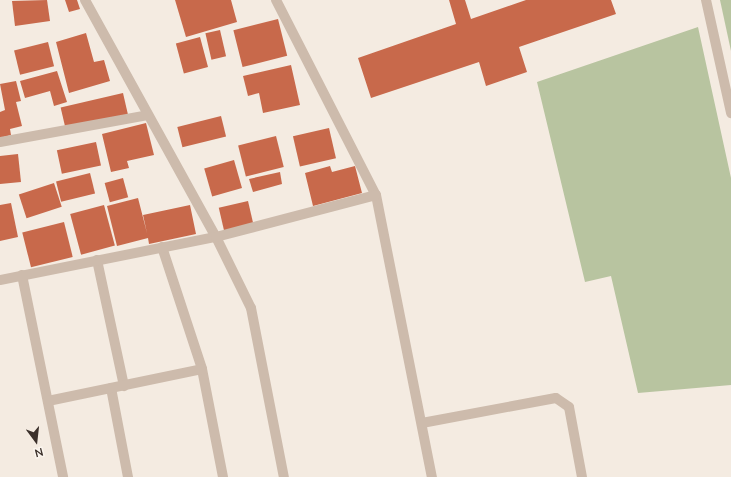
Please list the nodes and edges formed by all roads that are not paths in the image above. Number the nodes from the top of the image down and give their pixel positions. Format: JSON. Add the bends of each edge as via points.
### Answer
{"nodes":[{"id":1,"x":85,"y":0,"type":"edge"},
{"id":2,"x":276,"y":0,"type":"edge"},
{"id":3,"x":706,"y":0,"type":"edge"},
{"id":4,"x":731,"y":113,"type":"edge"},
{"id":5,"x":148,"y":115,"type":"junction"},
{"id":6,"x":0,"y":142,"type":"edge"},
{"id":7,"x":376,"y":195,"type":"junction"},
{"id":8,"x":216,"y":237,"type":"junction"},
{"id":9,"x":162,"y":248,"type":"junction"},
{"id":10,"x":97,"y":260,"type":"junction"},
{"id":11,"x":22,"y":275,"type":"junction"},
{"id":12,"x":0,"y":280,"type":"edge"},
{"id":13,"x":202,"y":370,"type":"junction"},
{"id":14,"x":124,"y":386,"type":"junction"},
{"id":15,"x":111,"y":388,"type":"junction"},
{"id":16,"x":48,"y":401,"type":"junction"},
{"id":17,"x":422,"y":423,"type":"junction"},
{"id":18,"x":63,"y":477,"type":"edge"},
{"id":19,"x":128,"y":477,"type":"edge"},
{"id":20,"x":223,"y":477,"type":"edge"},
{"id":21,"x":284,"y":477,"type":"edge"},
{"id":22,"x":432,"y":477,"type":"edge"},
{"id":23,"x":582,"y":477,"type":"edge"}],
"edges":[{"from":1,"to":5,"type":"street"},
{"from":2,"to":7,"type":"street"},
{"from":3,"to":4,"type":"street"},
{"from":5,"to":6,"type":"street"},
{"from":5,"to":8,"type":"street"},
{"from":7,"to":8,"type":"street"},
{"from":7,"to":17,"type":"street"},
{"from":8,"to":9,"type":"street"},
{"from":8,"to":21,"type":"street","via":[[251,308]]},
{"from":9,"to":10,"type":"street"},
{"from":9,"to":13,"type":"street"},
{"from":10,"to":11,"type":"street"},
{"from":10,"to":14,"type":"street"},
{"from":11,"to":12,"type":"street"},
{"from":11,"to":16,"type":"street"},
{"from":13,"to":14,"type":"street"},
{"from":13,"to":20,"type":"street"},
{"from":14,"to":15,"type":"street"},
{"from":15,"to":16,"type":"street"},
{"from":15,"to":19,"type":"street"},
{"from":16,"to":18,"type":"street"},
{"from":17,"to":22,"type":"street"},
{"from":17,"to":23,"type":"street","via":[[556,398],[569,407]]}]}
